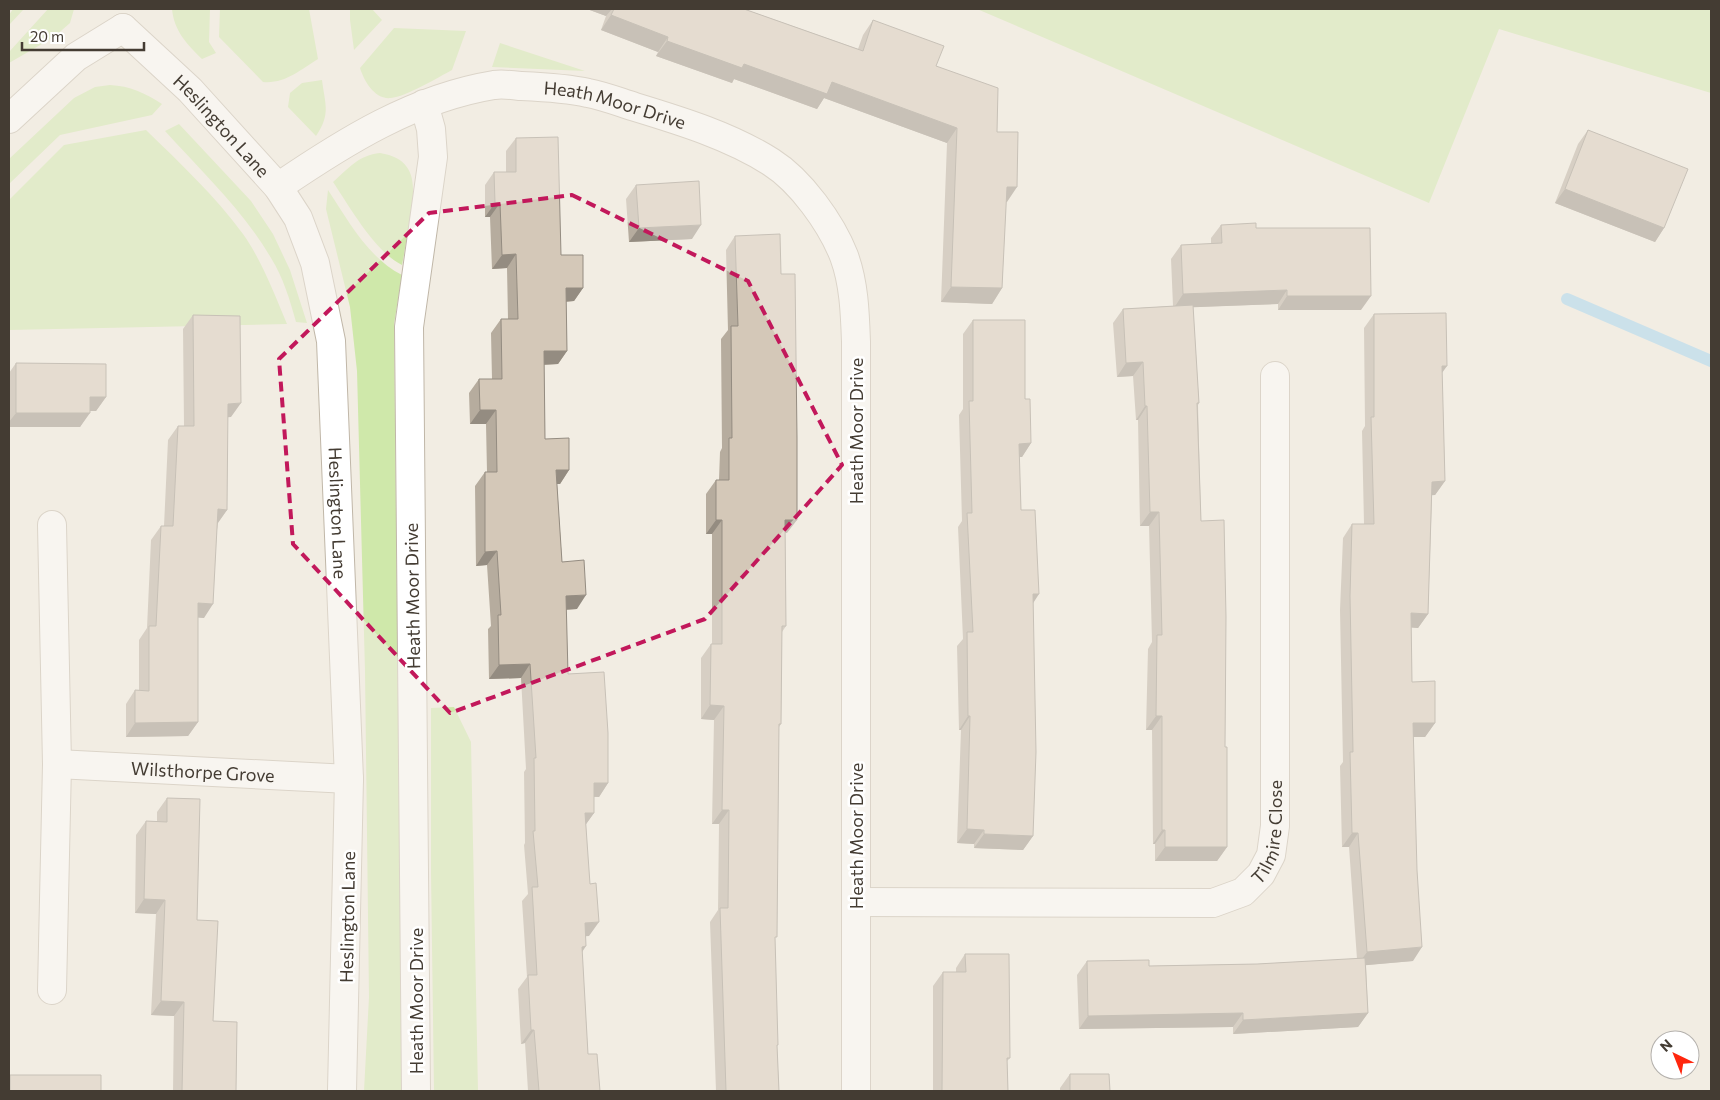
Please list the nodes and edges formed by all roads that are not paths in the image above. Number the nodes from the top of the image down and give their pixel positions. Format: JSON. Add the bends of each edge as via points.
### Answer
{"nodes":[{"id":1,"x":128,"y":18,"type":"edge"},
{"id":2,"x":424,"y":104,"type":"junction"},
{"id":3,"x":9,"y":119,"type":"edge"},
{"id":4,"x":278,"y":187,"type":"junction"},
{"id":5,"x":1275,"y":376,"type":"dead end"},
{"id":6,"x":52,"y":525,"type":"dead end"},
{"id":7,"x":57,"y":764,"type":"junction"},
{"id":8,"x":349,"y":779,"type":"junction"},
{"id":9,"x":856,"y":902,"type":"junction"},
{"id":10,"x":52,"y":990,"type":"dead end"},
{"id":11,"x":342,"y":1091,"type":"edge"},
{"id":12,"x":416,"y":1091,"type":"edge"},
{"id":13,"x":856,"y":1091,"type":"edge"}],
"edges":[{"from":1,"to":3,"type":"street","via":[[76,58]]},
{"from":1,"to":4,"type":"street","name":"Heslington Lane"},
{"from":2,"to":4,"type":"street","name":"Heath Moor Drive","via":[[357,135]]},
{"from":2,"to":9,"type":"street","name":"Heath Moor Drive","via":[[496,85],[587,93],[719,136],[771,162],[798,186],[827,222],[844,257],[854,300],[856,342]]},
{"from":2,"to":12,"type":"street","name":"Heath Moor Drive","via":[[431,129],[433,156],[409,327]]},
{"from":4,"to":8,"type":"street","name":"Heslington Lane","via":[[298,218],[315,263],[331,342]]},
{"from":5,"to":9,"type":"street","name":"Tilmire Close","via":[[1275,826],[1271,855],[1261,874],[1243,892],[1213,903]]},
{"from":6,"to":7,"type":"street"},
{"from":7,"to":8,"type":"street","name":"Wilsthorpe Grove"},
{"from":7,"to":10,"type":"street"},
{"from":8,"to":11,"type":"street","name":"Heslington Lane"},
{"from":9,"to":13,"type":"street","name":"Heath Moor Drive"}]}
